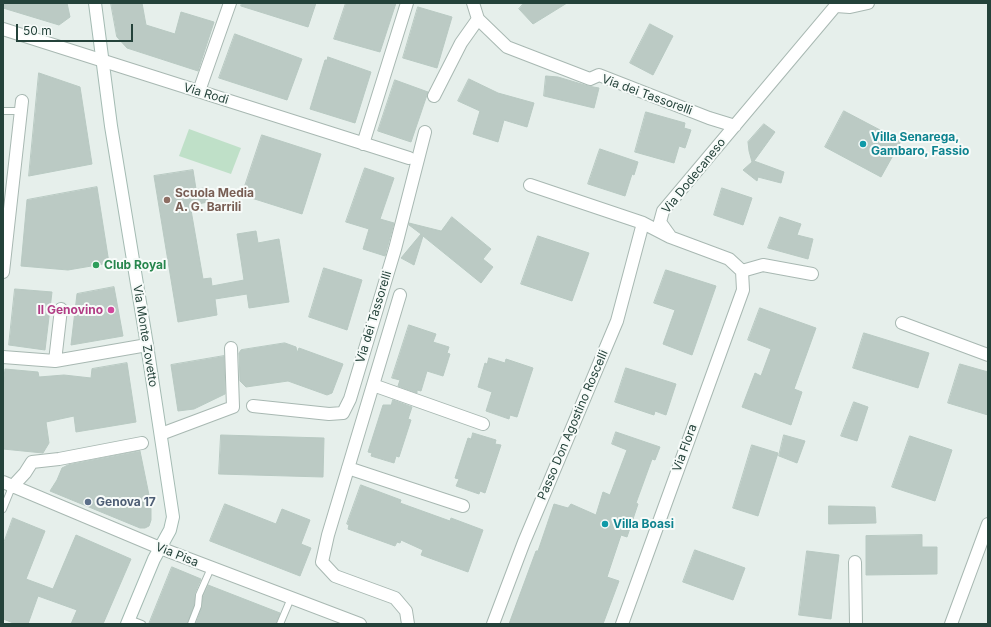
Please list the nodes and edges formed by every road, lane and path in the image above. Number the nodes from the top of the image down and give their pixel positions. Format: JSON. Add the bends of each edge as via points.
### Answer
{"nodes":[{"id":1,"x":95,"y":3,"type":"edge"},
{"id":2,"x":230,"y":3,"type":"edge"},
{"id":3,"x":407,"y":3,"type":"edge"},
{"id":4,"x":473,"y":3,"type":"edge"},
{"id":5,"x":868,"y":3,"type":"edge"},
{"id":6,"x":837,"y":5,"type":"edge"},
{"id":7,"x":478,"y":19,"type":"junction"},
{"id":8,"x":3,"y":29,"type":"edge"},
{"id":9,"x":104,"y":61,"type":"junction"},
{"id":10,"x":199,"y":91,"type":"junction"},
{"id":11,"x":434,"y":96,"type":"dead end"},
{"id":12,"x":21,"y":106,"type":"joint"},
{"id":13,"x":3,"y":111,"type":"edge"},
{"id":14,"x":735,"y":126,"type":"junction"},
{"id":15,"x":425,"y":132,"type":"dead end"},
{"id":16,"x":363,"y":144,"type":"junction"},
{"id":17,"x":409,"y":158,"type":"dead end"},
{"id":18,"x":530,"y":185,"type":"dead end"},
{"id":19,"x":643,"y":223,"type":"junction"},
{"id":20,"x":670,"y":237,"type":"junction"},
{"id":21,"x":742,"y":271,"type":"junction"},
{"id":22,"x":3,"y":272,"type":"edge"},
{"id":23,"x":812,"y":274,"type":"dead end"},
{"id":24,"x":400,"y":295,"type":"dead end"},
{"id":25,"x":61,"y":309,"type":"dead end"},
{"id":26,"x":902,"y":323,"type":"dead end"},
{"id":27,"x":147,"y":345,"type":"junction"},
{"id":28,"x":231,"y":348,"type":"dead end"},
{"id":29,"x":988,"y":355,"type":"edge"},
{"id":30,"x":3,"y":357,"type":"edge"},
{"id":31,"x":55,"y":361,"type":"junction"},
{"id":32,"x":372,"y":385,"type":"junction"},
{"id":33,"x":253,"y":406,"type":"dead end"},
{"id":34,"x":483,"y":424,"type":"dead end"},
{"id":35,"x":161,"y":434,"type":"junction"},
{"id":36,"x":142,"y":443,"type":"dead end"},
{"id":37,"x":348,"y":468,"type":"junction"},
{"id":38,"x":7,"y":484,"type":"edge"},
{"id":39,"x":463,"y":506,"type":"dead end"},
{"id":40,"x":3,"y":509,"type":"edge"},
{"id":41,"x":988,"y":524,"type":"edge"},
{"id":42,"x":160,"y":548,"type":"junction"},
{"id":43,"x":855,"y":562,"type":"dead end"},
{"id":44,"x":211,"y":568,"type":"junction"},
{"id":45,"x":291,"y":598,"type":"junction"},
{"id":46,"x":342,"y":621,"type":"edge"},
{"id":47,"x":128,"y":622,"type":"edge"},
{"id":48,"x":142,"y":624,"type":"edge"},
{"id":49,"x":192,"y":624,"type":"edge"},
{"id":50,"x":280,"y":624,"type":"edge"},
{"id":51,"x":360,"y":624,"type":"edge"},
{"id":52,"x":408,"y":624,"type":"edge"},
{"id":53,"x":493,"y":624,"type":"edge"},
{"id":54,"x":622,"y":624,"type":"edge"},
{"id":55,"x":856,"y":624,"type":"edge"},
{"id":56,"x":951,"y":624,"type":"edge"}],
"edges":[{"from":1,"to":9,"type":"street","name":"Via Monte Zovetto"},
{"from":2,"to":10,"type":"street"},
{"from":3,"to":16,"type":"street"},
{"from":4,"to":7,"type":"street","name":"Via dei Tassorelli"},
{"from":5,"to":6,"type":"street","via":[[850,7]]},
{"from":6,"to":14,"type":"street","name":"Via Dodecaneso"},
{"from":7,"to":11,"type":"street","via":[[461,43]]},
{"from":7,"to":14,"type":"street","name":"Via dei Tassorelli","via":[[507,47],[590,79],[599,75]]},
{"from":8,"to":9,"type":"street","name":"Via Rodi"},
{"from":9,"to":10,"type":"street","name":"Via Rodi"},
{"from":9,"to":27,"type":"street","name":"Via Monte Zovetto","via":[[111,126]]},
{"from":10,"to":16,"type":"street","name":"Via Rodi"},
{"from":12,"to":13,"type":"lane"},
{"from":12,"to":22,"type":"street"},
{"from":14,"to":20,"type":"street","name":"Via Dodecaneso","via":[[663,211],[660,222]]},
{"from":15,"to":33,"type":"street","name":"Via dei Tassorelli","via":[[394,249],[344,413],[329,414]]},
{"from":16,"to":17,"type":"street","name":"Via Rodi"},
{"from":18,"to":19,"type":"street","name":"Via Dodecaneso"},
{"from":19,"to":20,"type":"street","name":"Via Dodecaneso"},
{"from":19,"to":53,"type":"street","name":"Passo Don Agostino Roscelli","via":[[617,321],[524,542]]},
{"from":20,"to":21,"type":"street","via":[[729,259]]},
{"from":21,"to":23,"type":"street","via":[[763,265]]},
{"from":21,"to":54,"type":"street","name":"Via Flora","via":[[743,290]]},
{"from":24,"to":32,"type":"street"},
{"from":25,"to":31,"type":"street"},
{"from":26,"to":29,"type":"street"},
{"from":27,"to":31,"type":"street"},
{"from":27,"to":35,"type":"street","name":"Via Monte Zovetto"},
{"from":28,"to":35,"type":"street","via":[[233,407]]},
{"from":30,"to":31,"type":"street"},
{"from":32,"to":34,"type":"street"},
{"from":32,"to":37,"type":"street"},
{"from":35,"to":42,"type":"street","name":"Via Monte Zovetto","via":[[173,517],[170,530]]},
{"from":36,"to":38,"type":"street","via":[[32,462],[25,473]]},
{"from":37,"to":39,"type":"street"},
{"from":37,"to":52,"type":"street","via":[[322,562],[335,576],[394,598],[406,611]]},
{"from":38,"to":40,"type":"lane"},
{"from":38,"to":42,"type":"street","name":"Via Pisa"},
{"from":41,"to":56,"type":"street"},
{"from":42,"to":44,"type":"street","name":"Via Pisa"},
{"from":42,"to":47,"type":"street","name":"Via Monte Zovetto"},
{"from":43,"to":55,"type":"street"},
{"from":44,"to":45,"type":"street","name":"Via Pisa"},
{"from":44,"to":49,"type":"lane","via":[[199,595]]},
{"from":45,"to":46,"type":"street","name":"Via Pisa"},
{"from":45,"to":50,"type":"lane"},
{"from":46,"to":51,"type":"street","name":"Via Pisa"},
{"from":47,"to":48,"type":"lane"}]}
